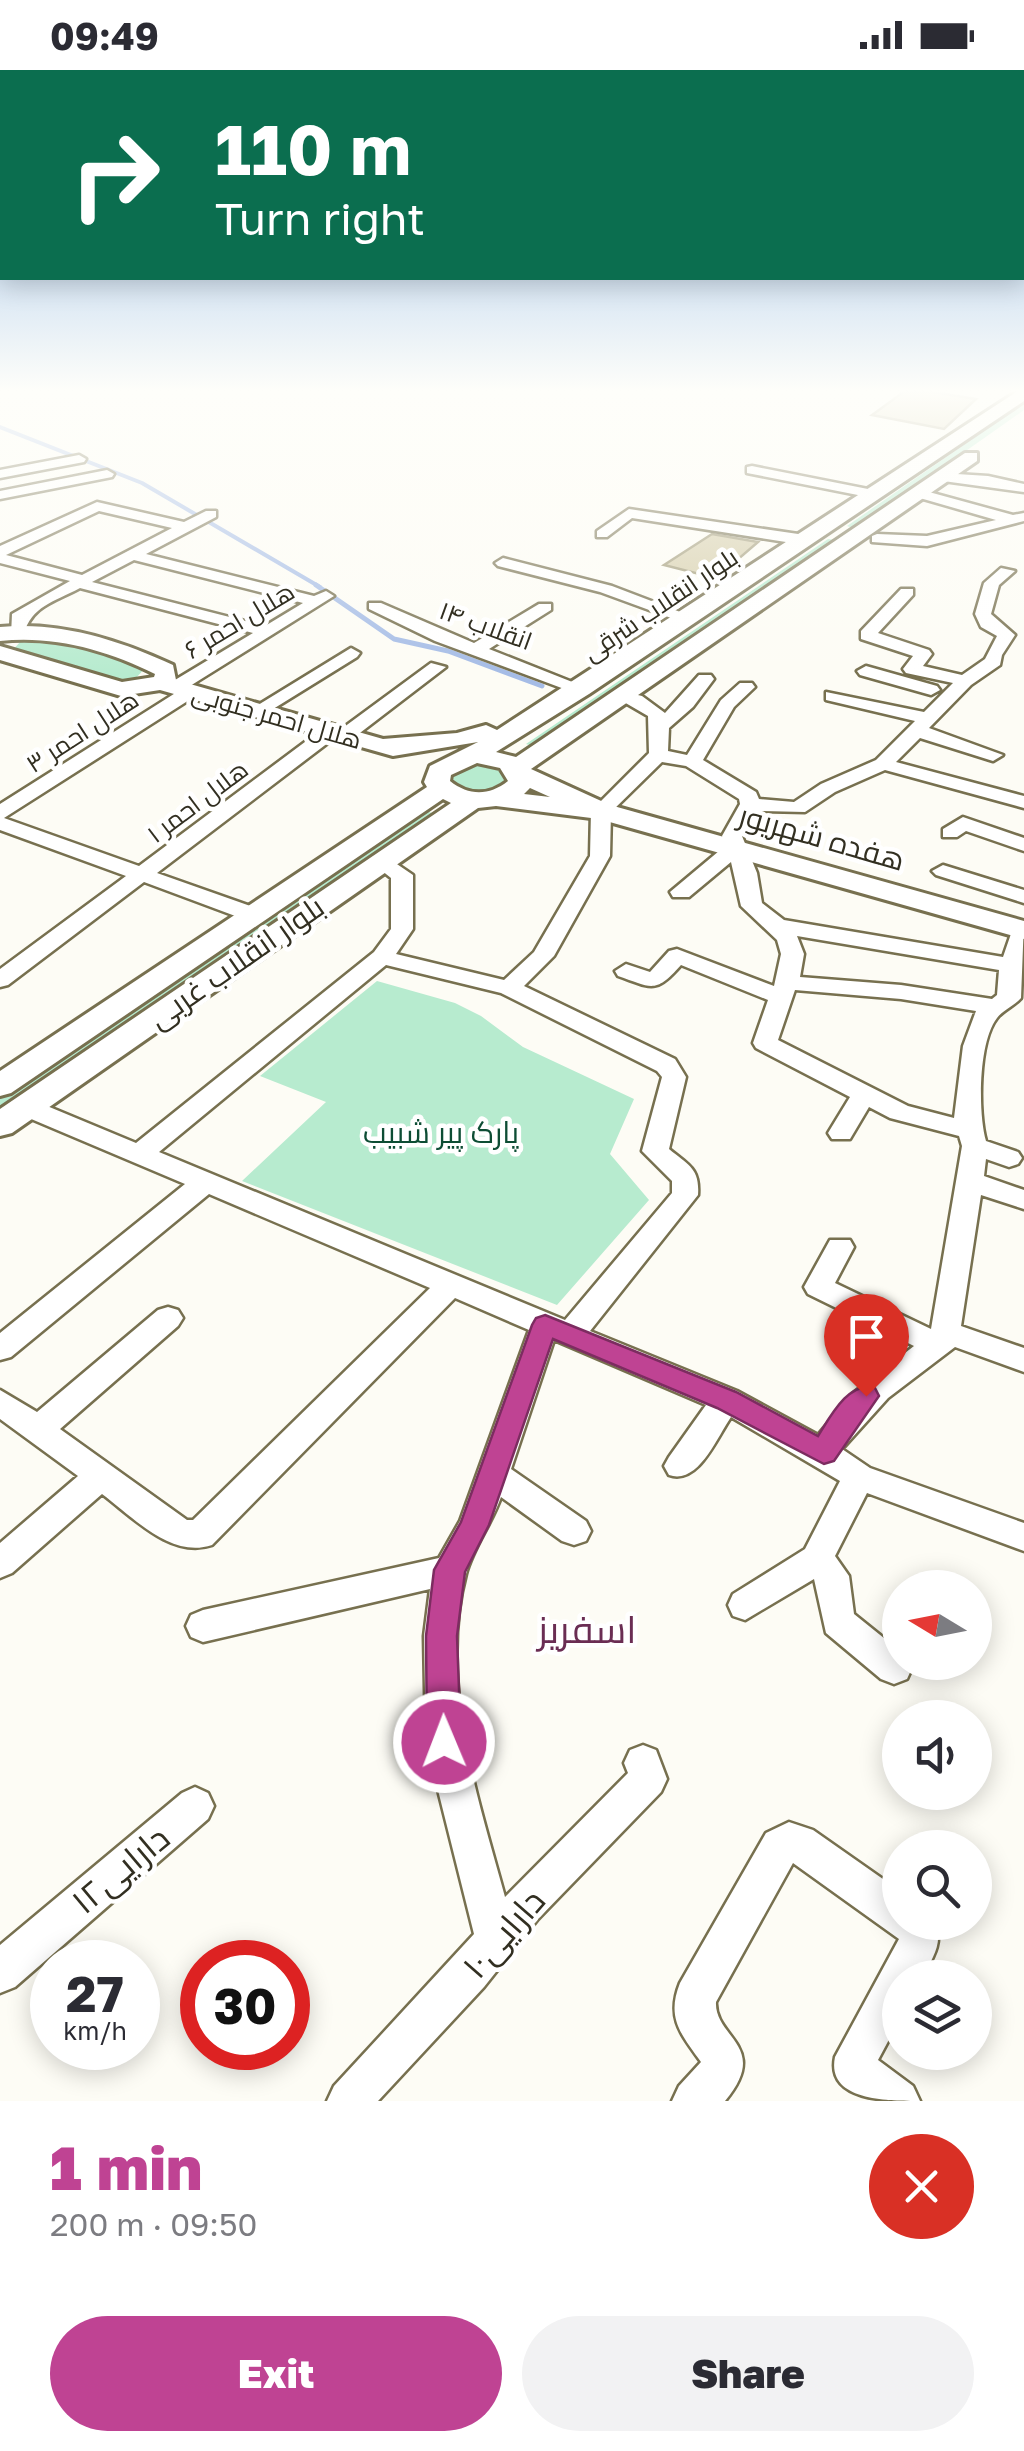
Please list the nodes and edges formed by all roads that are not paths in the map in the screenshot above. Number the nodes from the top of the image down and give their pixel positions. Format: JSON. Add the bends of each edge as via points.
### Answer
{"nodes":[{"id":1,"x":44,"y":486,"type":"edge"},
{"id":2,"x":832,"y":486,"type":"edge"},
{"id":3,"x":885,"y":486,"type":"edge"},
{"id":4,"x":928,"y":486,"type":"edge"},
{"id":5,"x":918,"y":493,"type":"junction"},
{"id":6,"x":0,"y":494,"type":"edge"},
{"id":7,"x":873,"y":494,"type":"junction"},
{"id":8,"x":211,"y":514,"type":"dead end"},
{"id":9,"x":1020,"y":520,"type":"edge"},
{"id":10,"x":834,"y":522,"type":"junction"},
{"id":11,"x":186,"y":527,"type":"junction"},
{"id":12,"x":602,"y":534,"type":"dead end"},
{"id":13,"x":871,"y":535,"type":"junction"},
{"id":14,"x":808,"y":538,"type":"junction"},
{"id":15,"x":843,"y":545,"type":"junction"},
{"id":16,"x":132,"y":554,"type":"junction"},
{"id":17,"x":0,"y":555,"type":"edge"},
{"id":18,"x":503,"y":564,"type":"dead end"},
{"id":19,"x":1007,"y":570,"type":"dead end"},
{"id":20,"x":81,"y":581,"type":"junction"},
{"id":21,"x":907,"y":592,"type":"dead end"},
{"id":22,"x":374,"y":606,"type":"dead end"},
{"id":23,"x":544,"y":607,"type":"dead end"},
{"id":24,"x":688,"y":618,"type":"junction"},
{"id":25,"x":9,"y":632,"type":"edge"},
{"id":26,"x":269,"y":632,"type":"junction"},
{"id":27,"x":477,"y":649,"type":"junction"},
{"id":28,"x":351,"y":652,"type":"dead end"},
{"id":29,"x":0,"y":653,"type":"edge"},
{"id":30,"x":437,"y":667,"type":"dead end"},
{"id":31,"x":866,"y":671,"type":"dead end"},
{"id":32,"x":705,"y":679,"type":"dead end"},
{"id":33,"x":965,"y":681,"type":"junction"},
{"id":34,"x":176,"y":687,"type":"junction"},
{"id":35,"x":746,"y":687,"type":"dead end"},
{"id":36,"x":581,"y":689,"type":"junction"},
{"id":37,"x":622,"y":694,"type":"junction"},
{"id":38,"x":950,"y":695,"type":"junction"},
{"id":39,"x":832,"y":696,"type":"dead end"},
{"id":40,"x":259,"y":710,"type":"junction"},
{"id":41,"x":529,"y":720,"type":"junction"},
{"id":42,"x":920,"y":724,"type":"junction"},
{"id":43,"x":662,"y":725,"type":"junction"},
{"id":44,"x":338,"y":733,"type":"junction"},
{"id":45,"x":387,"y":748,"type":"junction"},
{"id":46,"x":658,"y":756,"type":"junction"},
{"id":47,"x":993,"y":756,"type":"dead end"},
{"id":48,"x":471,"y":757,"type":"junction"},
{"id":49,"x":692,"y":762,"type":"junction"},
{"id":50,"x":883,"y":764,"type":"junction"},
{"id":51,"x":519,"y":771,"type":"junction"},
{"id":52,"x":439,"y":786,"type":"junction"},
{"id":53,"x":484,"y":799,"type":"junction"},
{"id":54,"x":1024,"y":802,"type":"edge"},
{"id":55,"x":750,"y":804,"type":"junction"},
{"id":56,"x":601,"y":810,"type":"junction"},
{"id":57,"x":0,"y":813,"type":"edge"},
{"id":58,"x":0,"y":823,"type":"edge"},
{"id":59,"x":950,"y":833,"type":"dead end"},
{"id":60,"x":738,"y":846,"type":"junction"},
{"id":61,"x":1024,"y":846,"type":"edge"},
{"id":62,"x":382,"y":862,"type":"junction"},
{"id":63,"x":943,"y":872,"type":"dead end"},
{"id":64,"x":140,"y":875,"type":"junction"},
{"id":65,"x":681,"y":892,"type":"dead end"},
{"id":66,"x":1024,"y":897,"type":"edge"},
{"id":67,"x":254,"y":915,"type":"junction"},
{"id":68,"x":779,"y":926,"type":"junction"},
{"id":69,"x":1024,"y":929,"type":"edge"},
{"id":70,"x":382,"y":956,"type":"junction"},
{"id":71,"x":626,"y":972,"type":"dead end"},
{"id":72,"x":0,"y":980,"type":"edge"},
{"id":73,"x":1010,"y":987,"type":"edge"},
{"id":74,"x":509,"y":988,"type":"junction"},
{"id":75,"x":786,"y":990,"type":"junction"},
{"id":76,"x":0,"y":1086,"type":"edge"},
{"id":77,"x":864,"y":1095,"type":"junction"},
{"id":78,"x":26,"y":1107,"type":"junction"},
{"id":79,"x":0,"y":1125,"type":"edge"},
{"id":80,"x":842,"y":1133,"type":"dead end"},
{"id":81,"x":973,"y":1138,"type":"junction"},
{"id":82,"x":141,"y":1153,"type":"junction"},
{"id":83,"x":1010,"y":1158,"type":"dead end"},
{"id":84,"x":208,"y":1180,"type":"junction"},
{"id":85,"x":968,"y":1180,"type":"junction"},
{"id":86,"x":1024,"y":1200,"type":"edge"},
{"id":87,"x":840,"y":1247,"type":"dead end"},
{"id":88,"x":451,"y":1285,"type":"junction"},
{"id":89,"x":168,"y":1318,"type":"dead end"},
{"id":90,"x":558,"y":1330,"type":"junction"},
{"id":91,"x":942,"y":1338,"type":"junction"},
{"id":92,"x":0,"y":1348,"type":"edge"},
{"id":93,"x":1024,"y":1360,"type":"edge"},
{"id":94,"x":726,"y":1400,"type":"junction"},
{"id":95,"x":0,"y":1402,"type":"edge"},
{"id":96,"x":39,"y":1429,"type":"junction"},
{"id":97,"x":680,"y":1466,"type":"dead end"},
{"id":98,"x":843,"y":1466,"type":"junction"},
{"id":99,"x":103,"y":1474,"type":"junction"},
{"id":100,"x":493,"y":1474,"type":"junction"},
{"id":101,"x":574,"y":1531,"type":"dead end"},
{"id":102,"x":1024,"y":1536,"type":"edge"},
{"id":103,"x":816,"y":1559,"type":"junction"},
{"id":104,"x":0,"y":1563,"type":"edge"},
{"id":105,"x":450,"y":1570,"type":"junction"},
{"id":106,"x":745,"y":1605,"type":"dead end"},
{"id":107,"x":203,"y":1626,"type":"dead end"},
{"id":108,"x":882,"y":1658,"type":"edge"},
{"id":109,"x":643,"y":1763,"type":"dead end"},
{"id":110,"x":195,"y":1806,"type":"dead end"},
{"id":111,"x":882,"y":1902,"type":"edge"},
{"id":112,"x":496,"y":1939,"type":"junction"},
{"id":113,"x":919,"y":1940,"type":"edge"},
{"id":114,"x":0,"y":1972,"type":"edge"},
{"id":115,"x":349,"y":2101,"type":"edge"},
{"id":116,"x":694,"y":2101,"type":"edge"},
{"id":117,"x":898,"y":2101,"type":"edge"}],
"edges":[{"from":1,"to":6,"type":"street"},
{"from":2,"to":7,"type":"street"},
{"from":3,"to":7,"type":"main road","name":"بلوار انقلاب شرقی"},
{"from":4,"to":5,"type":"main road","name":"بلوار انقلاب شرقی"},
{"from":5,"to":9,"type":"street"},
{"from":5,"to":13,"type":"main road","name":"بلوار انقلاب شرقی"},
{"from":7,"to":10,"type":"main road","name":"بلوار انقلاب شرقی"},
{"from":8,"to":11,"type":"street"},
{"from":9,"to":13,"type":"street","via":[[927,541]]},
{"from":10,"to":13,"type":"main road"},
{"from":10,"to":14,"type":"main road","name":"بلوار انقلاب شرقی"},
{"from":11,"to":16,"type":"street"},
{"from":11,"to":17,"type":"street","via":[[97,506]]},
{"from":12,"to":14,"type":"street","via":[[629,513]]},
{"from":13,"to":15,"type":"main road","name":"بلوار انقلاب شرقی"},
{"from":14,"to":15,"type":"main road","via":[[836,537]]},
{"from":14,"to":24,"type":"main road","name":"بلوار انقلاب شرقی"},
{"from":15,"to":37,"type":"main road","name":"بلوار انقلاب شرقی"},
{"from":16,"to":20,"type":"street"},
{"from":16,"to":26,"type":"street","name":"هلال احمر ۶","via":[[322,598]]},
{"from":17,"to":20,"type":"street"},
{"from":18,"to":24,"type":"street"},
{"from":19,"to":33,"type":"street","via":[[992,584],[983,614],[1007,635],[994,660]]},
{"from":20,"to":25,"type":"street","via":[[30,608]]},
{"from":20,"to":26,"type":"street"},
{"from":21,"to":33,"type":"street","via":[[867,635],[923,654],[912,669]]},
{"from":22,"to":27,"type":"street","name":"انقلاب ۱۴"},
{"from":23,"to":27,"type":"street"},
{"from":24,"to":36,"type":"main road","name":"بلوار انقلاب شرقی"},
{"from":25,"to":34,"type":"main road","via":[[61,637],[150,662],[166,670]]},
{"from":26,"to":34,"type":"street","name":"هلال احمر ۶"},
{"from":27,"to":36,"type":"street","name":"انقلاب ۱۴"},
{"from":28,"to":40,"type":"street"},
{"from":29,"to":34,"type":"main road","via":[[122,689]]},
{"from":30,"to":44,"type":"street","name":"هلال احمر ۱"},
{"from":31,"to":38,"type":"street"},
{"from":32,"to":43,"type":"street"},
{"from":33,"to":38,"type":"street"},
{"from":34,"to":40,"type":"main road","name":"هلال احمر جنوبی"},
{"from":34,"to":57,"type":"street","name":"هلال احمر ۳"},
{"from":35,"to":49,"type":"street","via":[[727,704]]},
{"from":36,"to":41,"type":"main road","name":"بلوار انقلاب شرقی"},
{"from":37,"to":43,"type":"street","via":[[653,707]]},
{"from":37,"to":51,"type":"main road","name":"بلوار انقلاب شرقی"},
{"from":38,"to":42,"type":"street"},
{"from":39,"to":42,"type":"street"},
{"from":40,"to":44,"type":"main road","name":"هلال احمر جنوبی"},
{"from":41,"to":45,"type":"main road","via":[[459,740]]},
{"from":41,"to":48,"type":"main road","name":"بلوار انقلاب شرقی"},
{"from":42,"to":47,"type":"street"},
{"from":42,"to":50,"type":"street"},
{"from":43,"to":46,"type":"street"},
{"from":44,"to":45,"type":"main road","name":"هلال احمر جنوبی"},
{"from":44,"to":64,"type":"street","name":"هلال احمر ۱"},
{"from":45,"to":48,"type":"main road","name":"هلال احمر جنوبی"},
{"from":45,"to":52,"type":"main road","name":"هلال احمر جنوبی"},
{"from":46,"to":49,"type":"street"},
{"from":46,"to":56,"type":"street"},
{"from":48,"to":51,"type":"main road","name":"هلال احمر جنوبی"},
{"from":48,"to":52,"type":"main road","name":"بلوار انقلاب غربی","via":[[445,766]]},
{"from":49,"to":55,"type":"street","via":[[748,796]]},
{"from":50,"to":54,"type":"street"},
{"from":50,"to":55,"type":"street","via":[[798,808]]},
{"from":51,"to":53,"type":"main road","name":"بلوار انقلاب شرقی","via":[[517,788]]},
{"from":51,"to":56,"type":"main road","name":"هفده شهریور"},
{"from":52,"to":53,"type":"main road","name":"هلال احمر جنوبی"},
{"from":52,"to":67,"type":"main road","name":"بلوار انقلاب غربی"},
{"from":53,"to":56,"type":"main road","name":"هفده شهریور"},
{"from":53,"to":62,"type":"main road","name":"بلوار انقلاب غربی"},
{"from":55,"to":60,"type":"street","via":[[732,836]]},
{"from":56,"to":60,"type":"main road","name":"هفده شهریور"},
{"from":56,"to":74,"type":"street","via":[[600,856],[543,956]]},
{"from":58,"to":64,"type":"street"},
{"from":59,"to":61,"type":"street","via":[[963,822]]},
{"from":60,"to":65,"type":"street"},
{"from":60,"to":68,"type":"street","via":[[752,906]]},
{"from":60,"to":69,"type":"main road","name":"هفده شهریور"},
{"from":62,"to":70,"type":"street","via":[[402,874],[402,929]]},
{"from":62,"to":78,"type":"main road","name":"بلوار انقلاب غربی"},
{"from":63,"to":66,"type":"street"},
{"from":64,"to":67,"type":"street"},
{"from":64,"to":72,"type":"street","name":"هلال احمر ۱"},
{"from":67,"to":76,"type":"main road","name":"بلوار انقلاب غربی"},
{"from":68,"to":73,"type":"street"},
{"from":68,"to":75,"type":"street","via":[[793,948]]},
{"from":69,"to":73,"type":"street"},
{"from":70,"to":74,"type":"street"},
{"from":70,"to":82,"type":"street"},
{"from":71,"to":75,"type":"street","via":[[654,982],[676,956]]},
{"from":73,"to":75,"type":"street"},
{"from":73,"to":81,"type":"street","via":[[986,1014],[975,1046],[966,1116]]},
{"from":74,"to":90,"type":"street","via":[[666,1065],[674,1078],[654,1151],[686,1178],[684,1195]]},
{"from":75,"to":77,"type":"street","via":[[765,1042]]},
{"from":77,"to":80,"type":"street"},
{"from":77,"to":81,"type":"street"},
{"from":78,"to":79,"type":"main road","name":"بلوار انقلاب غربی"},
{"from":78,"to":82,"type":"street"},
{"from":81,"to":83,"type":"street"},
{"from":81,"to":85,"type":"street"},
{"from":82,"to":84,"type":"street"},
{"from":84,"to":88,"type":"street"},
{"from":84,"to":92,"type":"street"},
{"from":85,"to":86,"type":"street"},
{"from":85,"to":91,"type":"street"},
{"from":87,"to":91,"type":"street","via":[[818,1287]]},
{"from":88,"to":90,"type":"street"},
{"from":88,"to":99,"type":"street","via":[[200,1535],[180,1533]]},
{"from":89,"to":96,"type":"street"},
{"from":90,"to":94,"type":"street"},
{"from":90,"to":100,"type":"street"},
{"from":91,"to":93,"type":"street"},
{"from":91,"to":98,"type":"street","via":[[841,1423]]},
{"from":94,"to":97,"type":"street"},
{"from":94,"to":98,"type":"street"},
{"from":95,"to":96,"type":"street"},
{"from":96,"to":99,"type":"street"},
{"from":98,"to":102,"type":"street"},
{"from":98,"to":103,"type":"street"},
{"from":99,"to":104,"type":"street"},
{"from":100,"to":101,"type":"street"},
{"from":100,"to":105,"type":"street"},
{"from":103,"to":106,"type":"street"},
{"from":103,"to":108,"type":"street","via":[[832,1576],[838,1622]]},
{"from":105,"to":107,"type":"street"},
{"from":105,"to":112,"type":"street","via":[[442,1636],[444,1742]]},
{"from":109,"to":112,"type":"street","name":"دارایی۱۰","via":[[648,1779]]},
{"from":110,"to":114,"type":"street","name":"دارایی۱۲"},
{"from":111,"to":116,"type":"street","via":[[799,1844],[780,1847],[695,1998],[694,2019],[725,2067]]},
{"from":112,"to":115,"type":"street","name":"دارایی۱۰"},
{"from":113,"to":117,"type":"street","via":[[854,2069]]}]}
